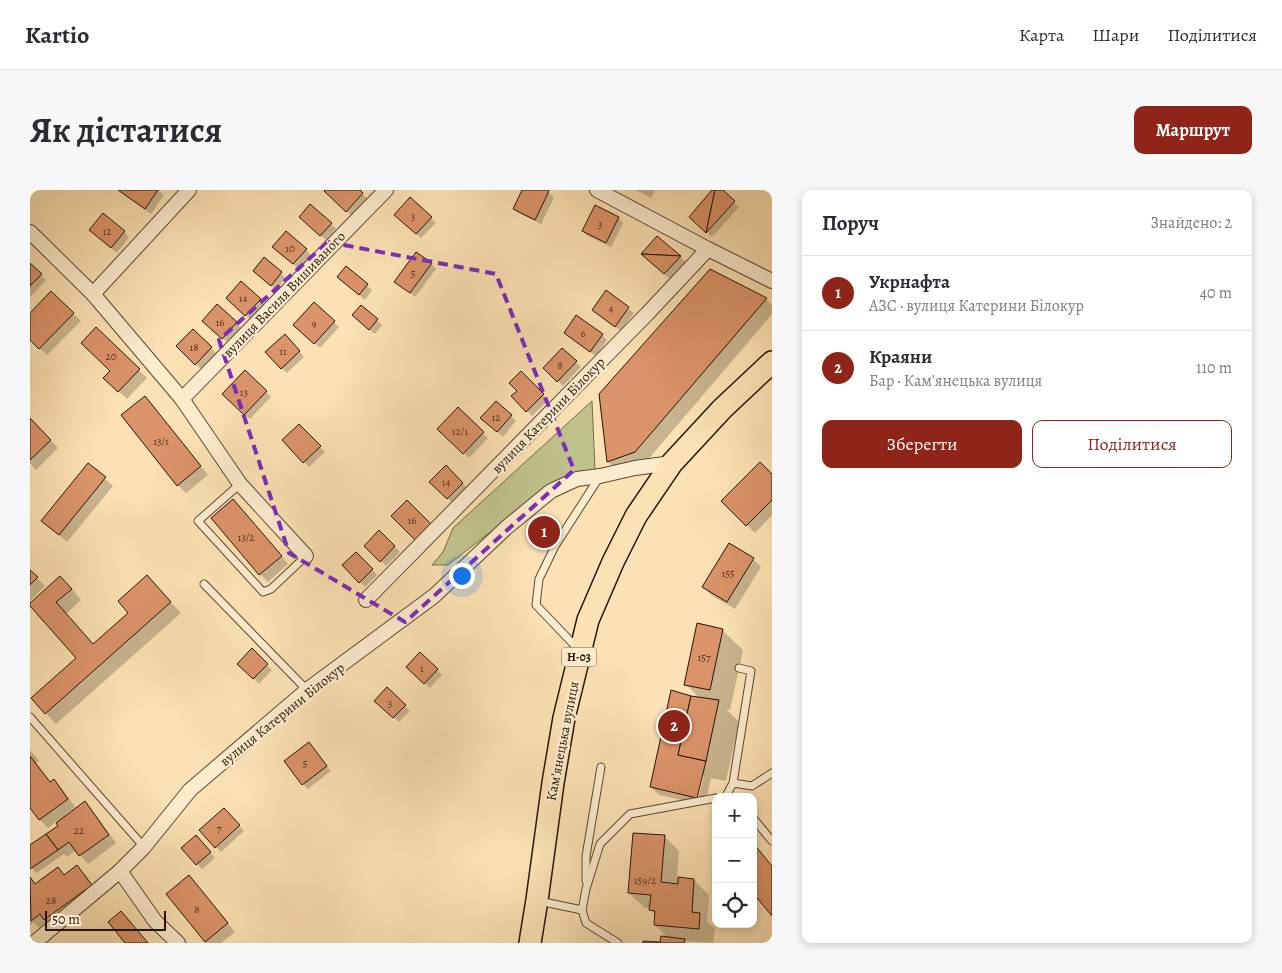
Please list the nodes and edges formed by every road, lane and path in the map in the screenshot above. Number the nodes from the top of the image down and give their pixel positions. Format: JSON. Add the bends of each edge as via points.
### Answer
{"nodes":[{"id":1,"x":189,"y":190,"type":"edge"},
{"id":2,"x":386,"y":190,"type":"edge"},
{"id":3,"x":597,"y":190,"type":"edge"},
{"id":4,"x":30,"y":232,"type":"edge"},
{"id":5,"x":708,"y":250,"type":"junction"},
{"id":6,"x":772,"y":281,"type":"edge"},
{"id":7,"x":93,"y":294,"type":"junction"},
{"id":8,"x":772,"y":362,"type":"edge"},
{"id":9,"x":182,"y":399,"type":"junction"},
{"id":10,"x":672,"y":464,"type":"junction"},
{"id":11,"x":600,"y":476,"type":"junction"},
{"id":12,"x":240,"y":484,"type":"junction"},
{"id":13,"x":306,"y":556,"type":"joint"},
{"id":14,"x":204,"y":584,"type":"dead end"},
{"id":15,"x":366,"y":600,"type":"dead end"},
{"id":16,"x":580,"y":651,"type":"junction"},
{"id":17,"x":739,"y":668,"type":"dead end"},
{"id":18,"x":307,"y":690,"type":"junction"},
{"id":19,"x":30,"y":717,"type":"edge"},
{"id":20,"x":601,"y":767,"type":"dead end"},
{"id":21,"x":772,"y":773,"type":"edge"},
{"id":22,"x":733,"y":783,"type":"junction"},
{"id":23,"x":727,"y":793,"type":"edge"},
{"id":24,"x":712,"y":799,"type":"edge"},
{"id":25,"x":757,"y":823,"type":"edge"},
{"id":26,"x":772,"y":841,"type":"edge"},
{"id":27,"x":144,"y":847,"type":"junction"},
{"id":28,"x":120,"y":870,"type":"junction"},
{"id":29,"x":586,"y":889,"type":"junction"},
{"id":30,"x":537,"y":900,"type":"junction"},
{"id":31,"x":582,"y":910,"type":"junction"},
{"id":32,"x":34,"y":943,"type":"edge"},
{"id":33,"x":178,"y":943,"type":"edge"},
{"id":34,"x":530,"y":943,"type":"edge"},
{"id":35,"x":618,"y":943,"type":"edge"}],
"edges":[{"from":1,"to":7,"type":"street"},
{"from":2,"to":9,"type":"street","name":"вулиця Василя Вишиваного"},
{"from":3,"to":5,"type":"street"},
{"from":4,"to":7,"type":"street"},
{"from":5,"to":6,"type":"street"},
{"from":5,"to":15,"type":"street","name":"вулиця Катерини Білокур"},
{"from":7,"to":9,"type":"street"},
{"from":8,"to":10,"type":"main road","name":"Камʼянецька вулиця","number":"Н-03","via":[[722,409]]},
{"from":9,"to":12,"type":"street"},
{"from":10,"to":11,"type":"street","name":"вулиця Катерини Білокур"},
{"from":10,"to":16,"type":"main road","name":"Камʼянецька вулиця","number":"Н-03","via":[[636,516],[613,562],[588,620]]},
{"from":11,"to":16,"type":"lane","via":[[555,546],[539,579],[536,605]]},
{"from":11,"to":18,"type":"street","name":"вулиця Катерини Білокур","via":[[577,479],[552,491],[507,527],[434,596]]},
{"from":12,"to":13,"type":"street"},
{"from":12,"to":13,"type":"lane","via":[[198,521],[263,592],[271,589]]},
{"from":14,"to":18,"type":"lane"},
{"from":16,"to":30,"type":"main road","name":"Камʼянецька вулиця","number":"Н-03","via":[[554,774]]},
{"from":17,"to":22,"type":"lane","via":[[751,671]]},
{"from":18,"to":27,"type":"street","name":"вулиця Катерини Білокур","via":[[190,790]]},
{"from":19,"to":27,"type":"lane"},
{"from":20,"to":29,"type":"lane","via":[[586,856]]},
{"from":21,"to":22,"type":"lane","via":[[752,786]]},
{"from":22,"to":23,"type":"lane"},
{"from":24,"to":29,"type":"lane","via":[[630,814],[600,844]]},
{"from":25,"to":26,"type":"lane"},
{"from":27,"to":28,"type":"street","name":"вулиця Катерини Білокур"},
{"from":28,"to":32,"type":"street","name":"вулиця Катерини Білокур"},
{"from":28,"to":33,"type":"street","via":[[155,921]]},
{"from":29,"to":31,"type":"lane"},
{"from":30,"to":31,"type":"lane"},
{"from":30,"to":34,"type":"main road","name":"Камʼянецька вулиця","number":"Н-03"},
{"from":31,"to":35,"type":"lane","via":[[586,923]]}]}
